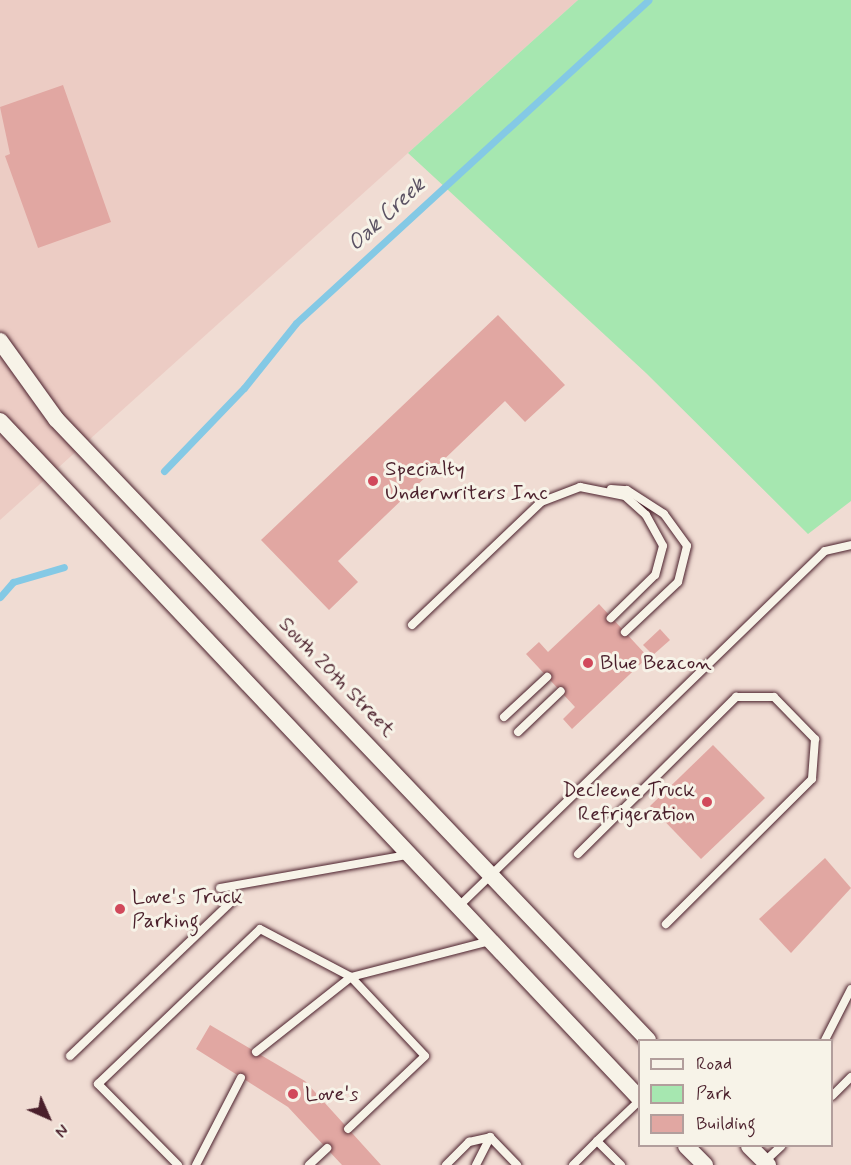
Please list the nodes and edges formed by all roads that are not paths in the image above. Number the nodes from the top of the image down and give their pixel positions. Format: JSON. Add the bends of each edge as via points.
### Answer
{"nodes":[{"id":1,"x":0,"y":341,"type":"edge"},
{"id":2,"x":0,"y":421,"type":"edge"},
{"id":3,"x":580,"y":487,"type":"junction"},
{"id":4,"x":851,"y":545,"type":"edge"},
{"id":5,"x":611,"y":618,"type":"dead end"},
{"id":6,"x":412,"y":625,"type":"dead end"},
{"id":7,"x":625,"y":632,"type":"dead end"},
{"id":8,"x":547,"y":677,"type":"dead end"},
{"id":9,"x":561,"y":691,"type":"dead end"},
{"id":10,"x":504,"y":717,"type":"dead end"},
{"id":11,"x":518,"y":732,"type":"dead end"},
{"id":12,"x":578,"y":854,"type":"dead end"},
{"id":13,"x":409,"y":855,"type":"junction"},
{"id":14,"x":493,"y":874,"type":"junction"},
{"id":15,"x":220,"y":888,"type":"dead end"},
{"id":16,"x":232,"y":901,"type":"dead end"},
{"id":17,"x":458,"y":907,"type":"junction"},
{"id":18,"x":666,"y":924,"type":"dead end"},
{"id":19,"x":490,"y":941,"type":"junction"},
{"id":20,"x":351,"y":977,"type":"junction"},
{"id":21,"x":851,"y":989,"type":"edge"},
{"id":22,"x":646,"y":1039,"type":"edge"},
{"id":23,"x":826,"y":1039,"type":"edge"},
{"id":24,"x":256,"y":1053,"type":"dead end"},
{"id":25,"x":70,"y":1056,"type":"dead end"},
{"id":26,"x":851,"y":1077,"type":"edge"},
{"id":27,"x":241,"y":1078,"type":"dead end"},
{"id":28,"x":833,"y":1094,"type":"edge"},
{"id":29,"x":638,"y":1098,"type":"edge"},
{"id":30,"x":638,"y":1100,"type":"edge"},
{"id":31,"x":348,"y":1129,"type":"dead end"},
{"id":32,"x":490,"y":1137,"type":"junction"},
{"id":33,"x":597,"y":1141,"type":"junction"},
{"id":34,"x":687,"y":1147,"type":"edge"},
{"id":35,"x":750,"y":1147,"type":"edge"},
{"id":36,"x":772,"y":1147,"type":"edge"},
{"id":37,"x":780,"y":1147,"type":"edge"},
{"id":38,"x":327,"y":1148,"type":"dead end"},
{"id":39,"x":512,"y":1163,"type":"edge"},
{"id":40,"x":764,"y":1164,"type":"edge"},
{"id":41,"x":178,"y":1165,"type":"edge"},
{"id":42,"x":196,"y":1165,"type":"edge"},
{"id":43,"x":309,"y":1165,"type":"edge"},
{"id":44,"x":446,"y":1165,"type":"edge"},
{"id":45,"x":476,"y":1165,"type":"edge"},
{"id":46,"x":573,"y":1165,"type":"edge"},
{"id":47,"x":621,"y":1165,"type":"edge"},
{"id":48,"x":705,"y":1165,"type":"edge"}],
"edges":[{"from":1,"to":14,"type":"street","name":"South 20th Street","via":[[56,419]]},
{"from":2,"to":13,"type":"street"},
{"from":3,"to":5,"type":"lane","via":[[625,496],[646,515],[663,546],[655,575]]},
{"from":3,"to":6,"type":"lane","via":[[541,502]]},
{"from":3,"to":7,"type":"lane","via":[[627,489],[664,514],[687,546],[678,582]]},
{"from":4,"to":14,"type":"lane","via":[[825,551]]},
{"from":8,"to":10,"type":"lane"},
{"from":9,"to":11,"type":"lane"},
{"from":12,"to":18,"type":"lane","via":[[736,697],[774,697],[815,739],[812,779]]},
{"from":13,"to":15,"type":"lane"},
{"from":13,"to":17,"type":"street"},
{"from":14,"to":17,"type":"lane"},
{"from":14,"to":22,"type":"street","name":"South 20th Street"},
{"from":16,"to":25,"type":"lane"},
{"from":17,"to":19,"type":"street"},
{"from":19,"to":20,"type":"lane"},
{"from":19,"to":29,"type":"street"},
{"from":20,"to":24,"type":"lane"},
{"from":20,"to":31,"type":"lane","via":[[425,1056]]},
{"from":20,"to":41,"type":"lane","via":[[260,929],[98,1084]]},
{"from":21,"to":23,"type":"lane"},
{"from":26,"to":28,"type":"lane"},
{"from":27,"to":42,"type":"lane"},
{"from":30,"to":33,"type":"lane"},
{"from":32,"to":39,"type":"lane"},
{"from":32,"to":44,"type":"lane","via":[[469,1142]]},
{"from":32,"to":45,"type":"lane"},
{"from":33,"to":46,"type":"lane"},
{"from":33,"to":47,"type":"lane"},
{"from":34,"to":48,"type":"street"},
{"from":35,"to":40,"type":"street"},
{"from":36,"to":40,"type":"lane"},
{"from":37,"to":40,"type":"lane"},
{"from":38,"to":43,"type":"lane"}]}
